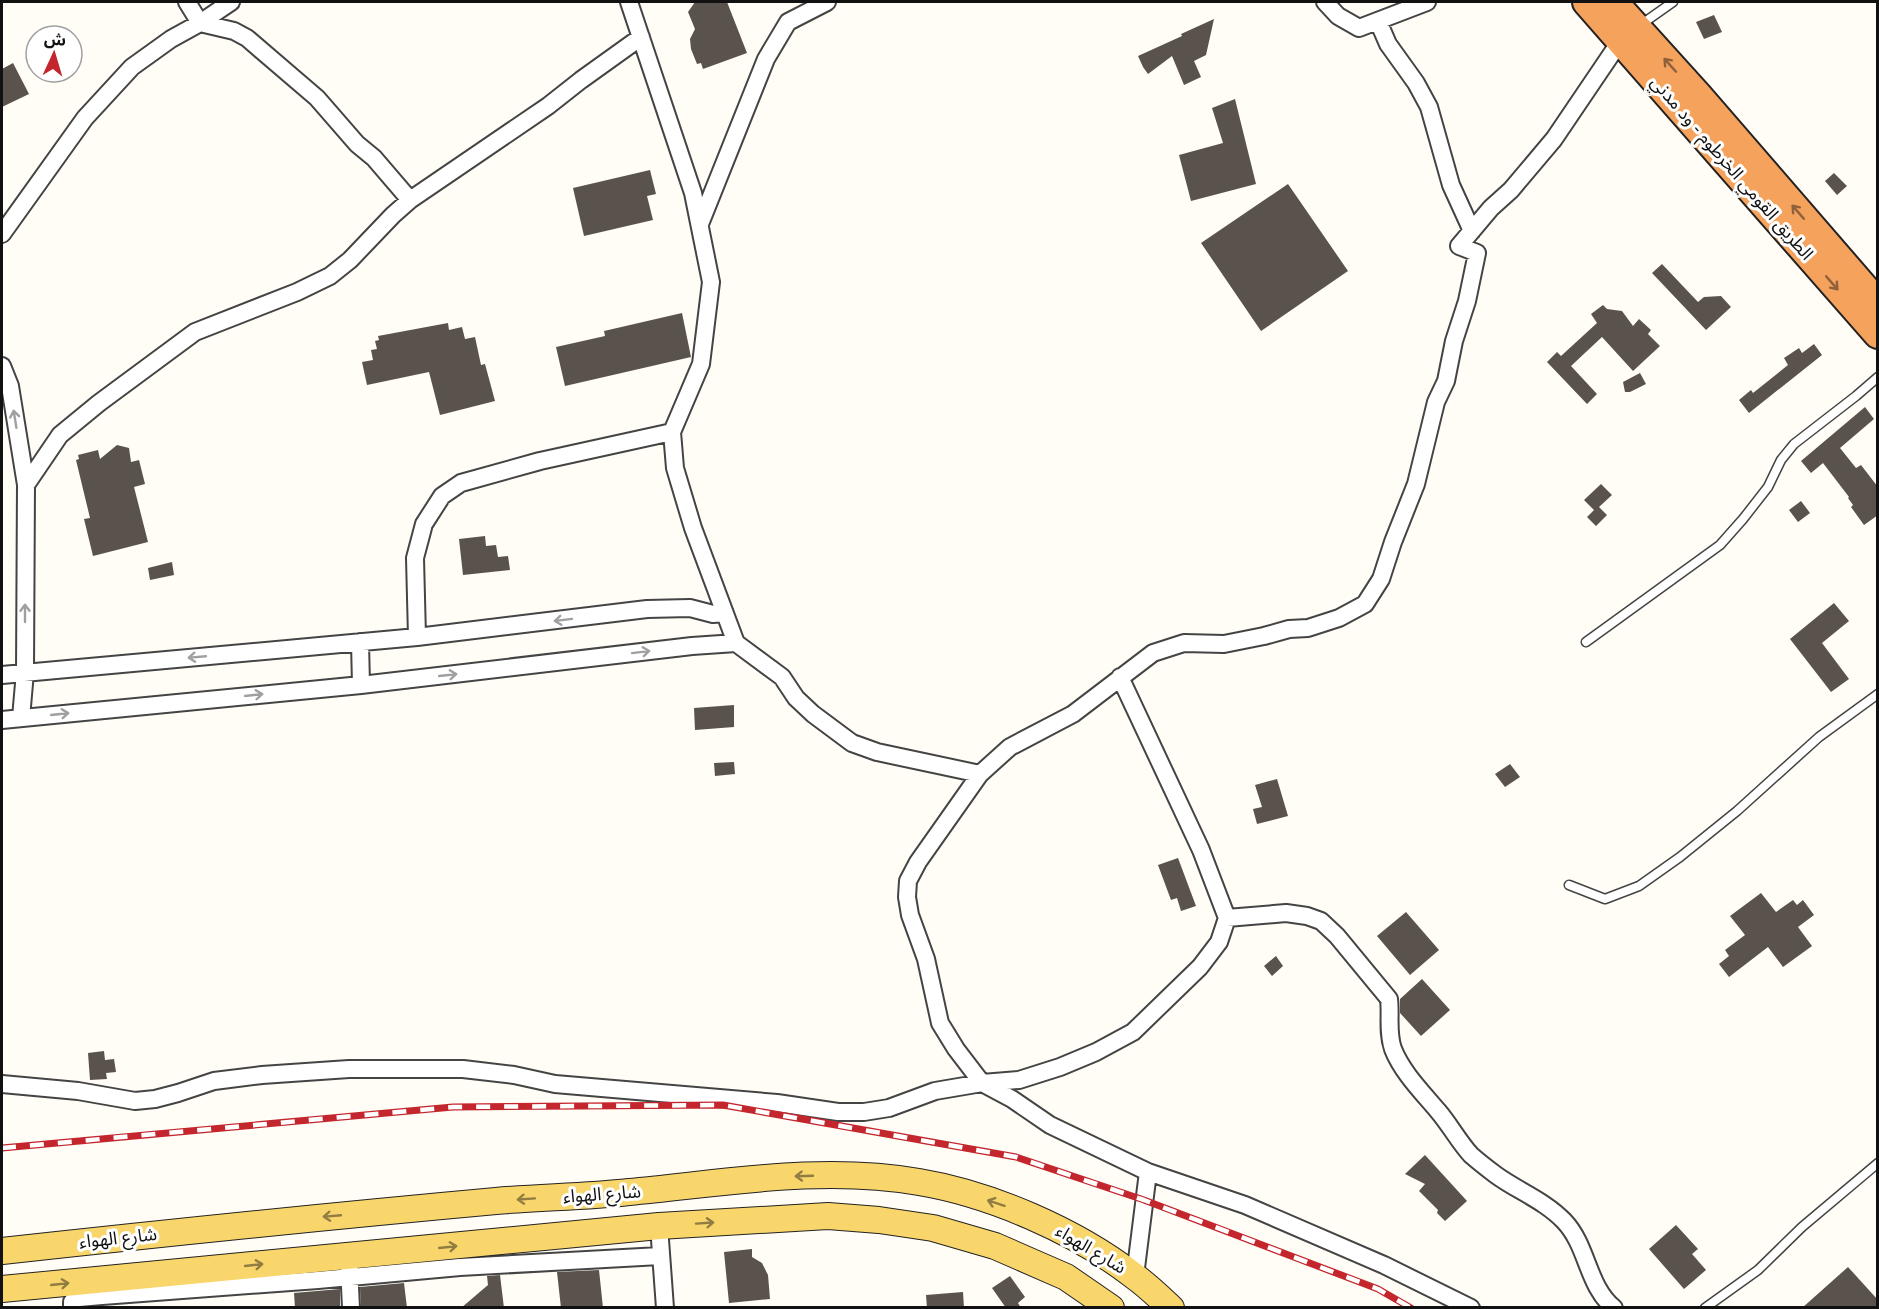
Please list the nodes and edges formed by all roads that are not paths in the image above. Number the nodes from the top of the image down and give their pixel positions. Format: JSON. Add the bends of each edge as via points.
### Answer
{"nodes":[{"id":1,"x":187,"y":2,"type":"edge"},
{"id":2,"x":629,"y":2,"type":"edge"},
{"id":3,"x":826,"y":2,"type":"edge"},
{"id":4,"x":1325,"y":2,"type":"edge"},
{"id":5,"x":1427,"y":2,"type":"edge"},
{"id":6,"x":1587,"y":2,"type":"edge"},
{"id":7,"x":1613,"y":2,"type":"edge"},
{"id":8,"x":1673,"y":2,"type":"edge"},
{"id":9,"x":224,"y":4,"type":"edge"},
{"id":10,"x":1378,"y":21,"type":"junction"},
{"id":11,"x":200,"y":23,"type":"junction"},
{"id":12,"x":234,"y":31,"type":"junction"},
{"id":13,"x":1629,"y":34,"type":"junction"},
{"id":14,"x":641,"y":37,"type":"junction"},
{"id":15,"x":410,"y":200,"type":"junction"},
{"id":16,"x":700,"y":224,"type":"junction"},
{"id":17,"x":1472,"y":231,"type":"junction"},
{"id":18,"x":2,"y":234,"type":"edge"},
{"id":19,"x":1878,"y":304,"type":"edge"},
{"id":20,"x":1878,"y":334,"type":"edge"},
{"id":21,"x":2,"y":366,"type":"edge"},
{"id":22,"x":1878,"y":377,"type":"edge"},
{"id":23,"x":672,"y":432,"type":"junction"},
{"id":24,"x":26,"y":485,"type":"junction"},
{"id":25,"x":725,"y":613,"type":"junction"},
{"id":26,"x":417,"y":638,"type":"junction"},
{"id":27,"x":360,"y":642,"type":"junction"},
{"id":28,"x":1586,"y":642,"type":"dead end"},
{"id":29,"x":736,"y":643,"type":"junction"},
{"id":30,"x":25,"y":672,"type":"junction"},
{"id":31,"x":2,"y":675,"type":"edge"},
{"id":32,"x":1120,"y":677,"type":"junction"},
{"id":33,"x":361,"y":685,"type":"junction"},
{"id":34,"x":1878,"y":694,"type":"edge"},
{"id":35,"x":21,"y":718,"type":"junction"},
{"id":36,"x":2,"y":720,"type":"edge"},
{"id":37,"x":980,"y":774,"type":"junction"},
{"id":38,"x":1569,"y":885,"type":"dead end"},
{"id":39,"x":1227,"y":918,"type":"junction"},
{"id":40,"x":982,"y":1083,"type":"junction"},
{"id":41,"x":2,"y":1084,"type":"edge"},
{"id":42,"x":1878,"y":1163,"type":"edge"},
{"id":43,"x":1148,"y":1172,"type":"junction"},
{"id":44,"x":1034,"y":1217,"type":"junction"},
{"id":45,"x":659,"y":1226,"type":"junction"},
{"id":46,"x":2,"y":1251,"type":"edge"},
{"id":47,"x":660,"y":1256,"type":"junction"},
{"id":48,"x":1024,"y":1257,"type":"junction"},
{"id":49,"x":349,"y":1266,"type":"junction"},
{"id":50,"x":1135,"y":1276,"type":"junction"},
{"id":51,"x":2,"y":1289,"type":"edge"},
{"id":52,"x":72,"y":1308,"type":"edge"},
{"id":53,"x":351,"y":1308,"type":"edge"},
{"id":54,"x":665,"y":1308,"type":"edge"},
{"id":55,"x":1111,"y":1308,"type":"edge"},
{"id":56,"x":1171,"y":1308,"type":"edge"},
{"id":57,"x":1471,"y":1308,"type":"edge"},
{"id":58,"x":1614,"y":1308,"type":"edge"},
{"id":59,"x":1705,"y":1308,"type":"edge"}],
"edges":[{"from":1,"to":11,"type":"street"},
{"from":2,"to":14,"type":"street"},
{"from":3,"to":16,"type":"street","via":[[788,22],[766,59]]},
{"from":4,"to":10,"type":"street","via":[[1338,16],[1359,28]]},
{"from":5,"to":10,"type":"street"},
{"from":6,"to":13,"type":"highway","name":"الطريق القومي الخرطوم - ود مدني"},
{"from":7,"to":13,"type":"highway","name":"الطريق القومي الخرطوم - ود مدني"},
{"from":8,"to":13,"type":"lane"},
{"from":9,"to":11,"type":"street"},
{"from":9,"to":12,"type":"street"},
{"from":10,"to":17,"type":"street","via":[[1388,44],[1429,108],[1452,185]]},
{"from":11,"to":12,"type":"street"},
{"from":11,"to":18,"type":"street","via":[[132,67],[85,118]]},
{"from":12,"to":15,"type":"street","via":[[317,98]]},
{"from":13,"to":17,"type":"street","via":[[1554,139]]},
{"from":19,"to":13,"type":"highway","name":"الطريق القومي الخرطوم - ود مدني","one_way":true,"via":[[1698,96]]},
{"from":13,"to":20,"type":"highway","name":"الطريق القومي الخرطوم - ود مدني","one_way":true},
{"from":14,"to":15,"type":"street"},
{"from":14,"to":16,"type":"street"},
{"from":15,"to":24,"type":"street","via":[[330,276],[195,332],[99,403],[60,435]]},
{"from":16,"to":23,"type":"street","via":[[711,282],[701,364]]},
{"from":17,"to":32,"type":"street","via":[[1459,246],[1477,253],[1446,381],[1436,402],[1416,484],[1381,579],[1365,604],[1308,628],[1224,644],[1184,643],[1153,653]]},
{"from":24,"to":21,"type":"street","one_way":true,"via":[[10,386]]},
{"from":22,"to":28,"type":"lane","via":[[1794,444],[1768,487],[1720,545]]},
{"from":23,"to":25,"type":"street","via":[[675,468]]},
{"from":23,"to":26,"type":"street","via":[[540,461],[461,483],[442,496],[423,524],[415,558]]},
{"from":30,"to":24,"type":"street","one_way":true},
{"from":25,"to":26,"type":"street","one_way":true,"via":[[690,608],[647,609]]},
{"from":25,"to":29,"type":"street"},
{"from":26,"to":27,"type":"street"},
{"from":27,"to":30,"type":"street","one_way":true},
{"from":27,"to":33,"type":"street"},
{"from":33,"to":29,"type":"street","one_way":true},
{"from":29,"to":37,"type":"street","via":[[782,678],[813,714],[852,743]]},
{"from":30,"to":31,"type":"street"},
{"from":30,"to":35,"type":"street"},
{"from":32,"to":37,"type":"street","via":[[1073,714],[1010,747]]},
{"from":32,"to":39,"type":"street","via":[[1201,850]]},
{"from":35,"to":33,"type":"street","one_way":true},
{"from":34,"to":38,"type":"lane","via":[[1819,737],[1737,811],[1639,886],[1605,898]]},
{"from":35,"to":36,"type":"street"},
{"from":37,"to":40,"type":"street","via":[[918,862],[908,881],[907,897],[926,959],[939,1023]]},
{"from":39,"to":40,"type":"street","via":[[1219,942],[1200,966],[1133,1032],[1060,1067],[1020,1080]]},
{"from":39,"to":58,"type":"street","via":[[1286,913],[1321,921],[1337,936],[1389,999],[1392,1046],[1399,1064],[1470,1154],[1565,1222],[1581,1246],[1605,1300]]},
{"from":40,"to":41,"type":"street","via":[[935,1091],[889,1108],[856,1112],[555,1084],[463,1069],[349,1069],[262,1075],[214,1081],[171,1095],[135,1101]]},
{"from":40,"to":43,"type":"street","via":[[1050,1125]]},
{"from":42,"to":59,"type":"lane","via":[[1758,1270]]},
{"from":43,"to":50,"type":"street"},
{"from":43,"to":57,"type":"street","via":[[1245,1205],[1384,1265]]},
{"from":44,"to":46,"type":"main road","name":"شارع الهواء","one_way":true,"via":[[921,1182],[876,1175],[787,1177],[330,1216]]},
{"from":44,"to":48,"type":"main road"},
{"from":44,"to":50,"type":"main road","name":"شارع الهواء"},
{"from":45,"to":47,"type":"street"},
{"from":45,"to":48,"type":"main road","name":"شارع الهواء","one_way":true,"via":[[828,1216],[869,1219],[933,1228]]},
{"from":49,"to":45,"type":"main road","name":"شارع الهواء","one_way":true},
{"from":47,"to":49,"type":"street","via":[[460,1267]]},
{"from":47,"to":54,"type":"street"},
{"from":48,"to":55,"type":"main road","name":"شارع الهواء","via":[[1066,1276]]},
{"from":51,"to":49,"type":"main road","name":"شارع الهواء","one_way":true},
{"from":49,"to":52,"type":"street","via":[[80,1299],[72,1302]]},
{"from":49,"to":53,"type":"street"},
{"from":50,"to":56,"type":"main road","name":"شارع الهواء"}]}
